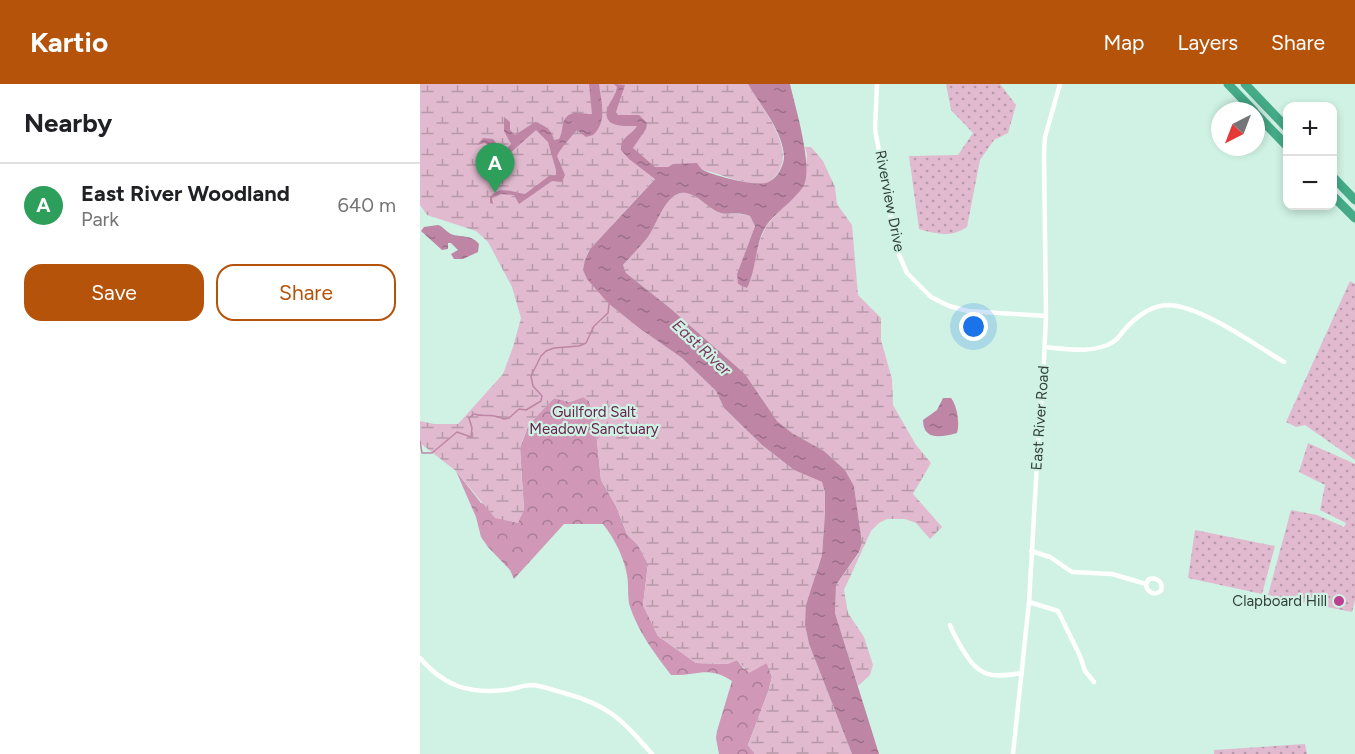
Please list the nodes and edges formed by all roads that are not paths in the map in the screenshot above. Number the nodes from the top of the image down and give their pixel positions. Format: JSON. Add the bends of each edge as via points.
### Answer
{"nodes":[{"id":1,"x":877,"y":84,"type":"edge"},
{"id":2,"x":1060,"y":84,"type":"edge"},
{"id":3,"x":1228,"y":84,"type":"edge"},
{"id":4,"x":1245,"y":84,"type":"edge"},
{"id":5,"x":1245,"y":102,"type":"edge"},
{"id":6,"x":1265,"y":123,"type":"edge"},
{"id":7,"x":1283,"y":125,"type":"edge"},
{"id":8,"x":1283,"y":143,"type":"edge"},
{"id":9,"x":1337,"y":181,"type":"edge"},
{"id":10,"x":1337,"y":200,"type":"edge"},
{"id":11,"x":1355,"y":200,"type":"edge"},
{"id":12,"x":1355,"y":218,"type":"edge"},
{"id":13,"x":1046,"y":316,"type":"junction"},
{"id":14,"x":1045,"y":347,"type":"junction"},
{"id":15,"x":1284,"y":362,"type":"dead end"},
{"id":16,"x":1031,"y":551,"type":"junction"},
{"id":17,"x":1146,"y":584,"type":"dead end"},
{"id":18,"x":1029,"y":602,"type":"junction"},
{"id":19,"x":950,"y":625,"type":"dead end"},
{"id":20,"x":420,"y":658,"type":"edge"},
{"id":21,"x":1022,"y":673,"type":"junction"},
{"id":22,"x":1094,"y":682,"type":"dead end"},
{"id":23,"x":652,"y":754,"type":"edge"},
{"id":24,"x":1013,"y":754,"type":"edge"}],
"edges":[{"from":1,"to":13,"type":"street","name":"Riverview Drive","via":[[875,129],[897,250],[907,273],[931,297],[949,306],[968,311]]},
{"from":2,"to":13,"type":"street","name":"East River Road","via":[[1044,153]]},
{"from":3,"to":5,"type":"highway"},
{"from":4,"to":7,"type":"highway"},
{"from":6,"to":8,"type":"highway"},
{"from":9,"to":11,"type":"highway"},
{"from":10,"to":12,"type":"highway"},
{"from":13,"to":14,"type":"street","name":"East River Road"},
{"from":14,"to":15,"type":"street","via":[[1079,350],[1113,342],[1149,309],[1166,305],[1187,308]]},
{"from":14,"to":16,"type":"street","name":"East River Road"},
{"from":16,"to":17,"type":"street","via":[[1050,557],[1072,572],[1112,574]]},
{"from":16,"to":18,"type":"street","name":"East River Road"},
{"from":18,"to":21,"type":"street","name":"East River Road"},
{"from":18,"to":22,"type":"street","via":[[1058,611],[1085,671]]},
{"from":19,"to":21,"type":"street","via":[[977,670],[1002,677]]},
{"from":20,"to":23,"type":"street","via":[[432,671],[459,687],[481,691],[535,686],[589,700],[619,718]]},
{"from":21,"to":24,"type":"street","name":"East River Road"}]}
